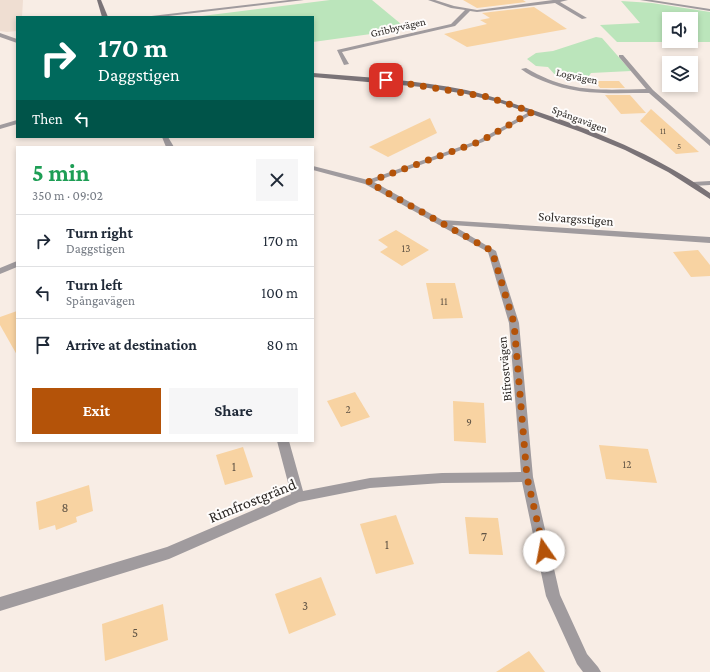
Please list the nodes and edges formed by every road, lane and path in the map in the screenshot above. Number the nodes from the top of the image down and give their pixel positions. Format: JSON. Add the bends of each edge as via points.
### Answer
{"nodes":[{"id":1,"x":99,"y":0,"type":"edge"},
{"id":2,"x":302,"y":0,"type":"edge"},
{"id":3,"x":430,"y":0,"type":"edge"},
{"id":4,"x":554,"y":0,"type":"edge"},
{"id":5,"x":566,"y":0,"type":"edge"},
{"id":6,"x":642,"y":0,"type":"edge"},
{"id":7,"x":469,"y":9,"type":"junction"},
{"id":8,"x":710,"y":10,"type":"edge"},
{"id":9,"x":105,"y":16,"type":"edge"},
{"id":10,"x":155,"y":16,"type":"edge"},
{"id":11,"x":584,"y":18,"type":"dead end"},
{"id":12,"x":0,"y":35,"type":"edge"},
{"id":13,"x":16,"y":40,"type":"edge"},
{"id":14,"x":621,"y":56,"type":"dead end"},
{"id":15,"x":346,"y":64,"type":"dead end"},
{"id":16,"x":524,"y":69,"type":"dead end"},
{"id":17,"x":314,"y":75,"type":"edge"},
{"id":18,"x":651,"y":91,"type":"junction"},
{"id":19,"x":532,"y":112,"type":"junction"},
{"id":20,"x":16,"y":122,"type":"edge"},
{"id":21,"x":0,"y":127,"type":"edge"},
{"id":22,"x":710,"y":144,"type":"edge"},
{"id":23,"x":314,"y":168,"type":"edge"},
{"id":24,"x":368,"y":182,"type":"junction"},
{"id":25,"x":710,"y":183,"type":"edge"},
{"id":26,"x":693,"y":184,"type":"junction"},
{"id":27,"x":710,"y":197,"type":"edge"},
{"id":28,"x":440,"y":222,"type":"junction"},
{"id":29,"x":710,"y":240,"type":"edge"},
{"id":30,"x":16,"y":264,"type":"edge"},
{"id":31,"x":0,"y":271,"type":"edge"},
{"id":32,"x":283,"y":442,"type":"edge"},
{"id":33,"x":527,"y":477,"type":"junction"},
{"id":34,"x":298,"y":497,"type":"junction"},
{"id":35,"x":0,"y":604,"type":"edge"},
{"id":36,"x":593,"y":672,"type":"edge"}],
"edges":[{"from":1,"to":9,"type":"street"},
{"from":2,"to":10,"type":"street"},
{"from":3,"to":7,"type":"street","name":"Gribbyvägen"},
{"from":4,"to":5,"type":"street","name":"Gribbyvägen"},
{"from":4,"to":7,"type":"street","name":"Gribbyvägen","via":[[477,11]]},
{"from":4,"to":11,"type":"street"},
{"from":6,"to":8,"type":"street"},
{"from":7,"to":15,"type":"street","name":"Gribbyvägen","via":[[453,25],[340,51]]},
{"from":12,"to":13,"type":"street"},
{"from":14,"to":18,"type":"street"},
{"from":16,"to":18,"type":"street","name":"Logvägen","via":[[534,76],[557,84],[594,92]]},
{"from":17,"to":19,"type":"street","name":"Spångavägen","via":[[386,80],[488,97]]},
{"from":18,"to":22,"type":"street"},
{"from":19,"to":24,"type":"street","via":[[481,141]]},
{"from":19,"to":26,"type":"street","name":"Spångavägen","via":[[643,155]]},
{"from":20,"to":21,"type":"street"},
{"from":23,"to":24,"type":"street","name":"Bifrostvägen"},
{"from":24,"to":28,"type":"street","name":"Bifrostvägen"},
{"from":25,"to":26,"type":"street"},
{"from":26,"to":27,"type":"street","name":"Spångavägen"},
{"from":28,"to":29,"type":"street","name":"Solvargsstigen"},
{"from":28,"to":33,"type":"street","name":"Bifrostvägen","via":[[492,251],[514,323]]},
{"from":30,"to":31,"type":"street"},
{"from":32,"to":34,"type":"street"},
{"from":33,"to":34,"type":"street","name":"Rimfrostgränd","via":[[442,478],[370,483]]},
{"from":33,"to":36,"type":"street","name":"Bifrostvägen","via":[[553,596],[582,659]]},
{"from":34,"to":35,"type":"street","name":"Rimfrostgränd","via":[[169,553]]}]}
